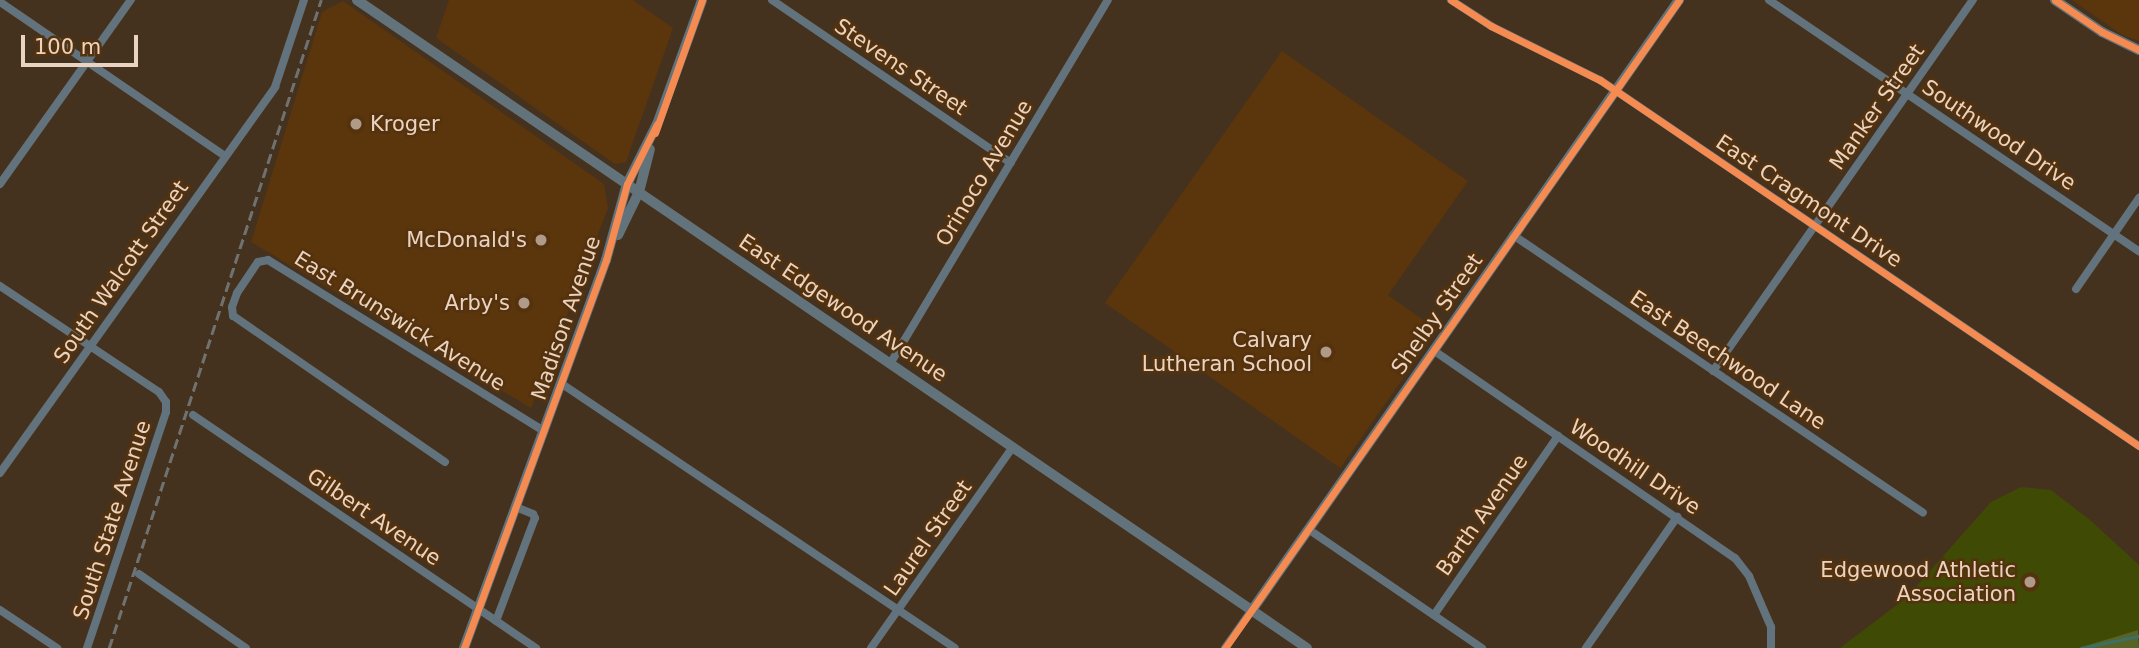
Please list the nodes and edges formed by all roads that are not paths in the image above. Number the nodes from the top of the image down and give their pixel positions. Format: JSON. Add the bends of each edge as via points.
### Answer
{"nodes":[{"id":1,"x":131,"y":0,"type":"edge"},
{"id":2,"x":304,"y":0,"type":"edge"},
{"id":3,"x":357,"y":0,"type":"edge"},
{"id":4,"x":702,"y":0,"type":"edge"},
{"id":5,"x":772,"y":0,"type":"edge"},
{"id":6,"x":1108,"y":0,"type":"edge"},
{"id":7,"x":1451,"y":0,"type":"edge"},
{"id":8,"x":1679,"y":0,"type":"edge"},
{"id":9,"x":1769,"y":0,"type":"edge"},
{"id":10,"x":1973,"y":0,"type":"edge"},
{"id":11,"x":2055,"y":0,"type":"edge"},
{"id":12,"x":0,"y":2,"type":"edge"},
{"id":13,"x":2139,"y":50,"type":"edge"},
{"id":14,"x":87,"y":62,"type":"junction"},
{"id":15,"x":1616,"y":91,"type":"junction"},
{"id":16,"x":1907,"y":94,"type":"junction"},
{"id":17,"x":657,"y":124,"type":"junction"},
{"id":18,"x":225,"y":156,"type":"junction"},
{"id":19,"x":1011,"y":163,"type":"junction"},
{"id":20,"x":0,"y":184,"type":"edge"},
{"id":21,"x":627,"y":184,"type":"junction"},
{"id":22,"x":639,"y":192,"type":"junction"},
{"id":23,"x":2139,"y":198,"type":"edge"},
{"id":24,"x":1815,"y":226,"type":"junction"},
{"id":25,"x":2114,"y":234,"type":"junction"},
{"id":26,"x":1513,"y":235,"type":"junction"},
{"id":27,"x":2139,"y":251,"type":"edge"},
{"id":28,"x":606,"y":260,"type":"junction"},
{"id":29,"x":0,"y":286,"type":"edge"},
{"id":30,"x":2076,"y":289,"type":"dead end"},
{"id":31,"x":90,"y":347,"type":"junction"},
{"id":32,"x":1433,"y":350,"type":"junction"},
{"id":33,"x":890,"y":364,"type":"junction"},
{"id":34,"x":1713,"y":371,"type":"junction"},
{"id":35,"x":562,"y":384,"type":"junction"},
{"id":36,"x":193,"y":415,"type":"dead end"},
{"id":37,"x":544,"y":431,"type":"junction"},
{"id":38,"x":1558,"y":436,"type":"junction"},
{"id":39,"x":2139,"y":446,"type":"edge"},
{"id":40,"x":1013,"y":447,"type":"junction"},
{"id":41,"x":445,"y":462,"type":"dead end"},
{"id":42,"x":0,"y":473,"type":"edge"},
{"id":43,"x":516,"y":507,"type":"junction"},
{"id":44,"x":1923,"y":513,"type":"dead end"},
{"id":45,"x":1677,"y":517,"type":"junction"},
{"id":46,"x":1308,"y":529,"type":"junction"},
{"id":47,"x":139,"y":574,"type":"dead end"},
{"id":48,"x":478,"y":609,"type":"junction"},
{"id":49,"x":0,"y":610,"type":"edge"},
{"id":50,"x":1252,"y":610,"type":"junction"},
{"id":51,"x":898,"y":611,"type":"junction"},
{"id":52,"x":1433,"y":615,"type":"junction"},
{"id":53,"x":496,"y":621,"type":"junction"},
{"id":54,"x":57,"y":648,"type":"edge"},
{"id":55,"x":87,"y":648,"type":"edge"},
{"id":56,"x":246,"y":648,"type":"edge"},
{"id":57,"x":464,"y":648,"type":"edge"},
{"id":58,"x":536,"y":648,"type":"edge"},
{"id":59,"x":872,"y":648,"type":"edge"},
{"id":60,"x":954,"y":648,"type":"edge"},
{"id":61,"x":1226,"y":648,"type":"edge"},
{"id":62,"x":1307,"y":648,"type":"edge"},
{"id":63,"x":1482,"y":648,"type":"edge"},
{"id":64,"x":1586,"y":648,"type":"edge"},
{"id":65,"x":1771,"y":648,"type":"edge"}],
"edges":[{"from":1,"to":14,"type":"street"},
{"from":2,"to":18,"type":"street","name":"South Walcott Street","via":[[271,92]]},
{"from":3,"to":21,"type":"main road","name":"East Edgewood Avenue"},
{"from":4,"to":17,"type":"main road","name":"Madison Avenue"},
{"from":5,"to":19,"type":"street","name":"Stevens Street"},
{"from":6,"to":19,"type":"street","name":"Orinoco Avenue"},
{"from":7,"to":15,"type":"street","name":"East Cragmont Drive"},
{"from":8,"to":15,"type":"main road","name":"Shelby Street"},
{"from":9,"to":16,"type":"street","name":"Southwood Drive"},
{"from":10,"to":16,"type":"street","name":"Manker Street"},
{"from":11,"to":13,"type":"main road"},
{"from":12,"to":14,"type":"street"},
{"from":14,"to":18,"type":"street"},
{"from":14,"to":20,"type":"street"},
{"from":15,"to":24,"type":"street","name":"East Cragmont Drive"},
{"from":15,"to":26,"type":"main road","name":"Shelby Street"},
{"from":16,"to":24,"type":"street","name":"Manker Street"},
{"from":16,"to":25,"type":"street","name":"Southwood Drive"},
{"from":17,"to":21,"type":"main road","name":"Madison Avenue"},
{"from":17,"to":22,"type":"main road","name":"Madison Avenue"},
{"from":18,"to":31,"type":"street","name":"South Walcott Street"},
{"from":19,"to":33,"type":"street","name":"Orinoco Avenue"},
{"from":21,"to":22,"type":"main road","name":"East Edgewood Avenue"},
{"from":21,"to":28,"type":"main road","name":"Madison Avenue"},
{"from":22,"to":28,"type":"main road","name":"Madison Avenue"},
{"from":22,"to":33,"type":"main road","name":"East Edgewood Avenue"},
{"from":23,"to":25,"type":"street"},
{"from":24,"to":34,"type":"street","name":"Manker Street"},
{"from":24,"to":39,"type":"street","name":"East Cragmont Drive"},
{"from":25,"to":27,"type":"street","name":"Southwood Drive"},
{"from":25,"to":30,"type":"street"},
{"from":26,"to":32,"type":"main road","name":"Shelby Street"},
{"from":26,"to":34,"type":"street","name":"East Beechwood Lane"},
{"from":28,"to":35,"type":"main road","name":"Madison Avenue"},
{"from":29,"to":31,"type":"street"},
{"from":31,"to":42,"type":"street","name":"South Walcott Street"},
{"from":31,"to":55,"type":"street","name":"South State Avenue","via":[[159,392],[166,412]]},
{"from":32,"to":38,"type":"street","name":"Woodhill Drive"},
{"from":32,"to":46,"type":"main road","name":"Shelby Street"},
{"from":33,"to":40,"type":"main road","name":"East Edgewood Avenue"},
{"from":34,"to":44,"type":"street","name":"East Beechwood Lane"},
{"from":35,"to":37,"type":"main road","name":"Madison Avenue"},
{"from":35,"to":51,"type":"street"},
{"from":36,"to":48,"type":"street","name":"Gilbert Avenue"},
{"from":37,"to":41,"type":"street","name":"East Brunswick Avenue","via":[[268,260],[258,262],[237,293],[233,316]]},
{"from":37,"to":43,"type":"main road","name":"Madison Avenue"},
{"from":38,"to":45,"type":"street","name":"Woodhill Drive"},
{"from":38,"to":52,"type":"street","name":"Barth Avenue"},
{"from":40,"to":50,"type":"main road","name":"East Edgewood Avenue"},
{"from":40,"to":51,"type":"street","name":"Laurel Street"},
{"from":43,"to":48,"type":"main road","name":"Madison Avenue"},
{"from":43,"to":53,"type":"street","via":[[535,518]]},
{"from":45,"to":64,"type":"street"},
{"from":45,"to":65,"type":"street","name":"Woodhill Drive","via":[[1729,553],[1745,570],[1770,627]]},
{"from":46,"to":50,"type":"main road","name":"Shelby Street"},
{"from":46,"to":52,"type":"street"},
{"from":47,"to":56,"type":"street"},
{"from":48,"to":53,"type":"street","name":"Gilbert Avenue"},
{"from":48,"to":57,"type":"main road","name":"Madison Avenue"},
{"from":49,"to":54,"type":"street"},
{"from":50,"to":61,"type":"street","name":"Shelby Street"},
{"from":50,"to":62,"type":"main road","name":"East Edgewood Avenue"},
{"from":51,"to":59,"type":"street","name":"Laurel Street"},
{"from":51,"to":60,"type":"street"},
{"from":52,"to":63,"type":"street"},
{"from":53,"to":58,"type":"street","name":"Gilbert Avenue"}]}
